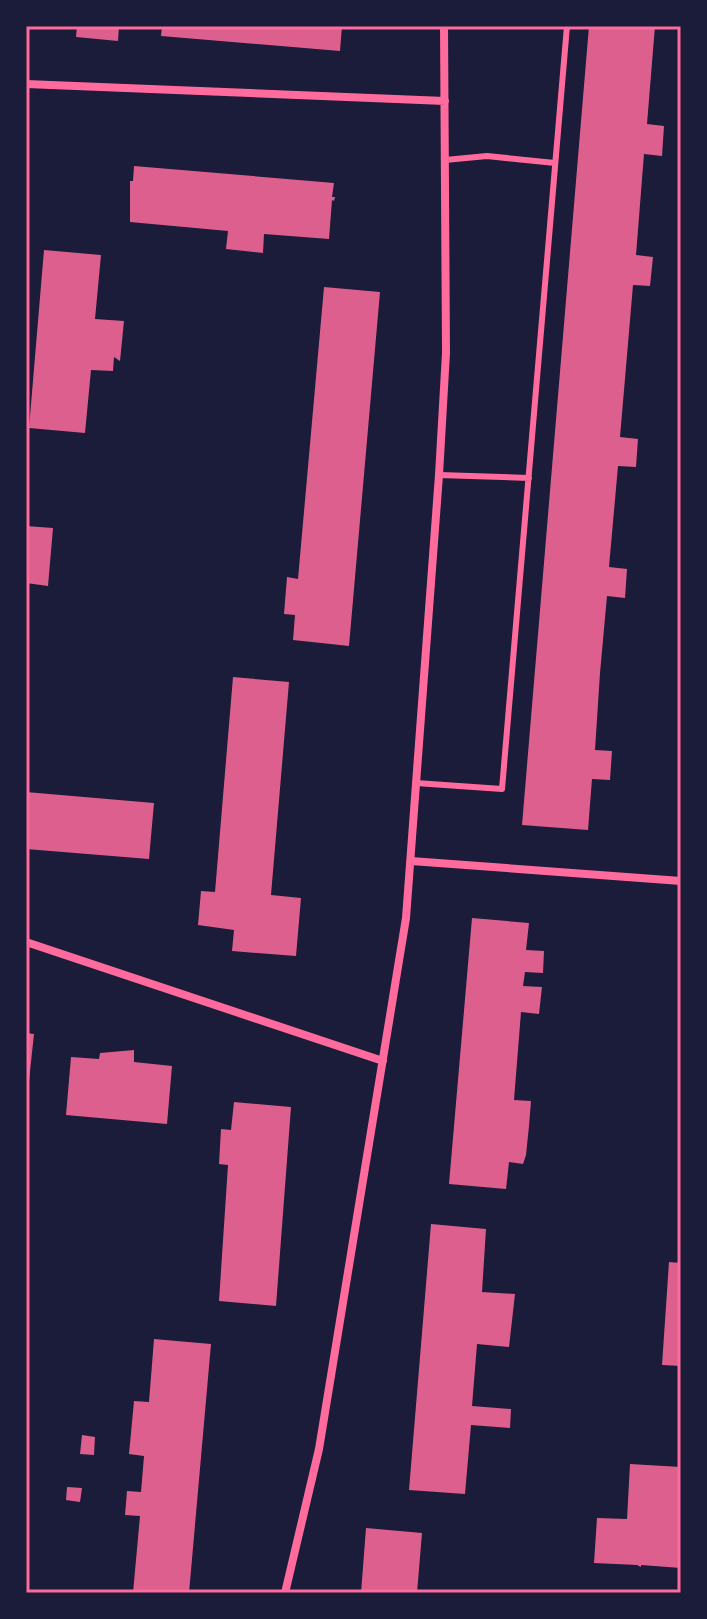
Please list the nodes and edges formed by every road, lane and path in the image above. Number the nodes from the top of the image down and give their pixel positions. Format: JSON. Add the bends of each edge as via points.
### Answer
{"nodes":[{"id":1,"x":444,"y":26,"type":"edge"},
{"id":2,"x":567,"y":26,"type":"edge"},
{"id":3,"x":26,"y":84,"type":"edge"},
{"id":4,"x":445,"y":101,"type":"junction"},
{"id":5,"x":445,"y":160,"type":"junction"},
{"id":6,"x":555,"y":163,"type":"junction"},
{"id":7,"x":439,"y":475,"type":"junction"},
{"id":8,"x":529,"y":478,"type":"junction"},
{"id":9,"x":416,"y":783,"type":"junction"},
{"id":10,"x":411,"y":861,"type":"junction"},
{"id":11,"x":681,"y":881,"type":"edge"},
{"id":12,"x":26,"y":942,"type":"edge"},
{"id":13,"x":383,"y":1061,"type":"junction"},
{"id":14,"x":285,"y":1593,"type":"edge"}],
"edges":[{"from":1,"to":4,"type":"street"},
{"from":2,"to":6,"type":"lane"},
{"from":3,"to":4,"type":"street"},
{"from":4,"to":5,"type":"street"},
{"from":5,"to":6,"type":"lane","via":[[487,156]]},
{"from":5,"to":7,"type":"street","via":[[446,353]]},
{"from":6,"to":8,"type":"lane"},
{"from":7,"to":8,"type":"lane"},
{"from":7,"to":9,"type":"street"},
{"from":8,"to":9,"type":"lane","via":[[502,789]]},
{"from":9,"to":10,"type":"street"},
{"from":10,"to":11,"type":"street"},
{"from":10,"to":13,"type":"street"},
{"from":12,"to":13,"type":"street"},
{"from":13,"to":14,"type":"street","via":[[319,1449]]}]}
